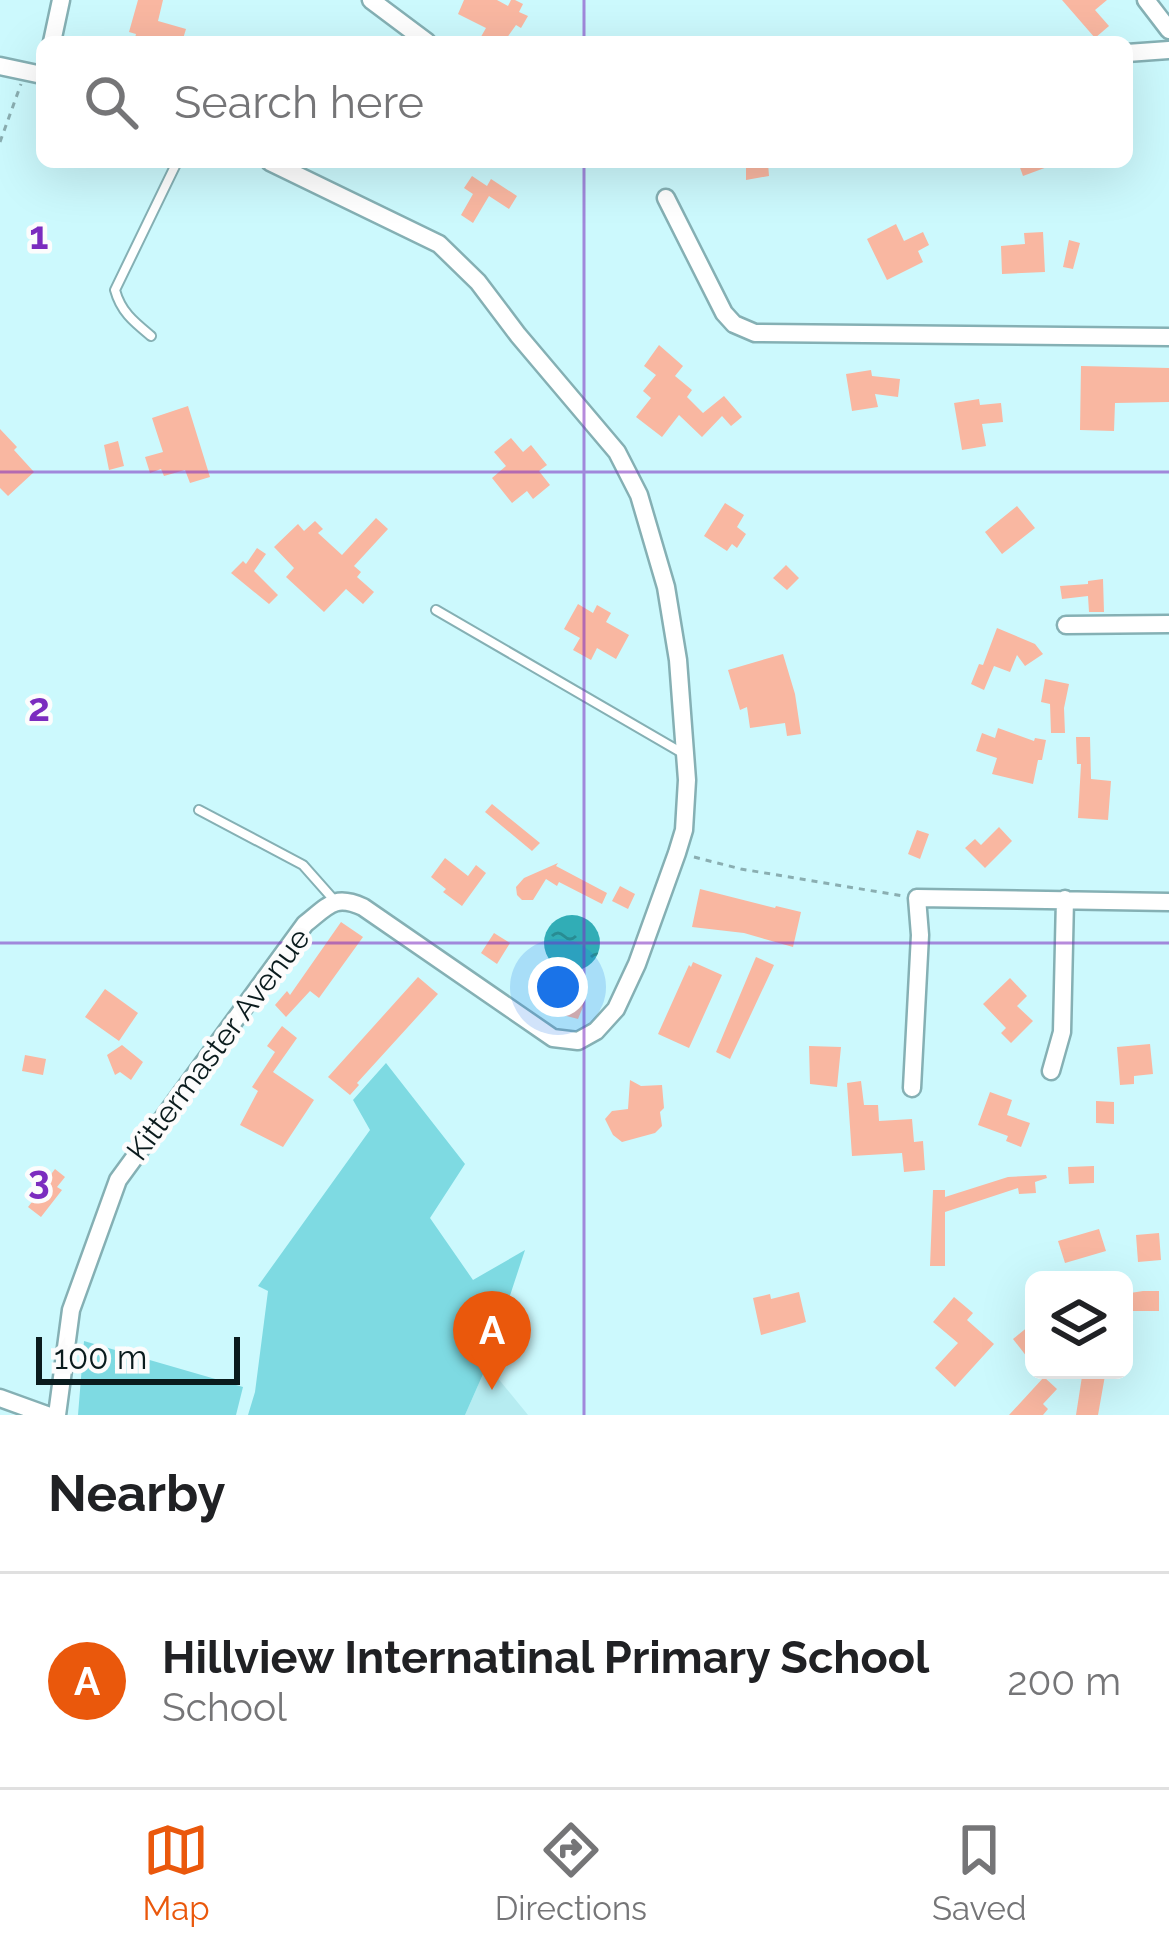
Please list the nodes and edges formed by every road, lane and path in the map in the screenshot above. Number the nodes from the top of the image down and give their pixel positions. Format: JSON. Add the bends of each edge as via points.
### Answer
{"nodes":[{"id":1,"x":62,"y":0,"type":"edge"},
{"id":2,"x":371,"y":0,"type":"edge"},
{"id":3,"x":1146,"y":0,"type":"edge"},
{"id":4,"x":1169,"y":30,"type":"edge"},
{"id":5,"x":53,"y":36,"type":"edge"},
{"id":6,"x":419,"y":36,"type":"edge"},
{"id":7,"x":1169,"y":50,"type":"edge"},
{"id":8,"x":1133,"y":53,"type":"edge"},
{"id":9,"x":0,"y":66,"type":"edge"},
{"id":10,"x":35,"y":74,"type":"edge"},
{"id":11,"x":0,"y":142,"type":"edge"},
{"id":12,"x":174,"y":168,"type":"edge"},
{"id":13,"x":283,"y":168,"type":"edge"},
{"id":14,"x":666,"y":198,"type":"dead end"},
{"id":15,"x":151,"y":336,"type":"dead end"},
{"id":16,"x":1169,"y":337,"type":"edge"},
{"id":17,"x":436,"y":610,"type":"dead end"},
{"id":18,"x":1169,"y":624,"type":"edge"},
{"id":19,"x":1066,"y":625,"type":"dead end"},
{"id":20,"x":685,"y":754,"type":"junction"},
{"id":21,"x":199,"y":810,"type":"dead end"},
{"id":22,"x":677,"y":853,"type":"junction"},
{"id":23,"x":917,"y":898,"type":"junction"},
{"id":24,"x":1065,"y":899,"type":"junction"},
{"id":25,"x":335,"y":901,"type":"junction"},
{"id":26,"x":1169,"y":902,"type":"edge"},
{"id":27,"x":1052,"y":1071,"type":"dead end"},
{"id":28,"x":913,"y":1088,"type":"dead end"},
{"id":29,"x":0,"y":1398,"type":"edge"},
{"id":30,"x":47,"y":1415,"type":"edge"},
{"id":31,"x":57,"y":1415,"type":"edge"}],
"edges":[{"from":1,"to":5,"type":"street"},
{"from":2,"to":6,"type":"street"},
{"from":3,"to":4,"type":"street"},
{"from":7,"to":8,"type":"street"},
{"from":9,"to":10,"type":"street"},
{"from":10,"to":11,"type":"path","via":[[16,94]]},
{"from":12,"to":15,"type":"lane","via":[[115,290],[126,315]]},
{"from":13,"to":20,"type":"street","name":"Kittermaster Avenue","via":[[453,255],[617,452],[639,495],[666,587]]},
{"from":14,"to":16,"type":"street","via":[[724,313],[754,333]]},
{"from":17,"to":20,"type":"lane"},
{"from":18,"to":19,"type":"street"},
{"from":20,"to":22,"type":"street","name":"Kittermaster Avenue"},
{"from":21,"to":25,"type":"lane","via":[[303,865]]},
{"from":22,"to":23,"type":"path"},
{"from":22,"to":25,"type":"street","name":"Kittermaster Avenue","via":[[616,1010],[578,1041],[553,1038],[392,924]]},
{"from":23,"to":24,"type":"street"},
{"from":23,"to":28,"type":"street"},
{"from":24,"to":26,"type":"street"},
{"from":24,"to":27,"type":"street","via":[[1062,1032]]},
{"from":25,"to":31,"type":"street","name":"Kittermaster Avenue","via":[[305,924],[118,1180],[70,1310]]},
{"from":29,"to":30,"type":"street"}]}
